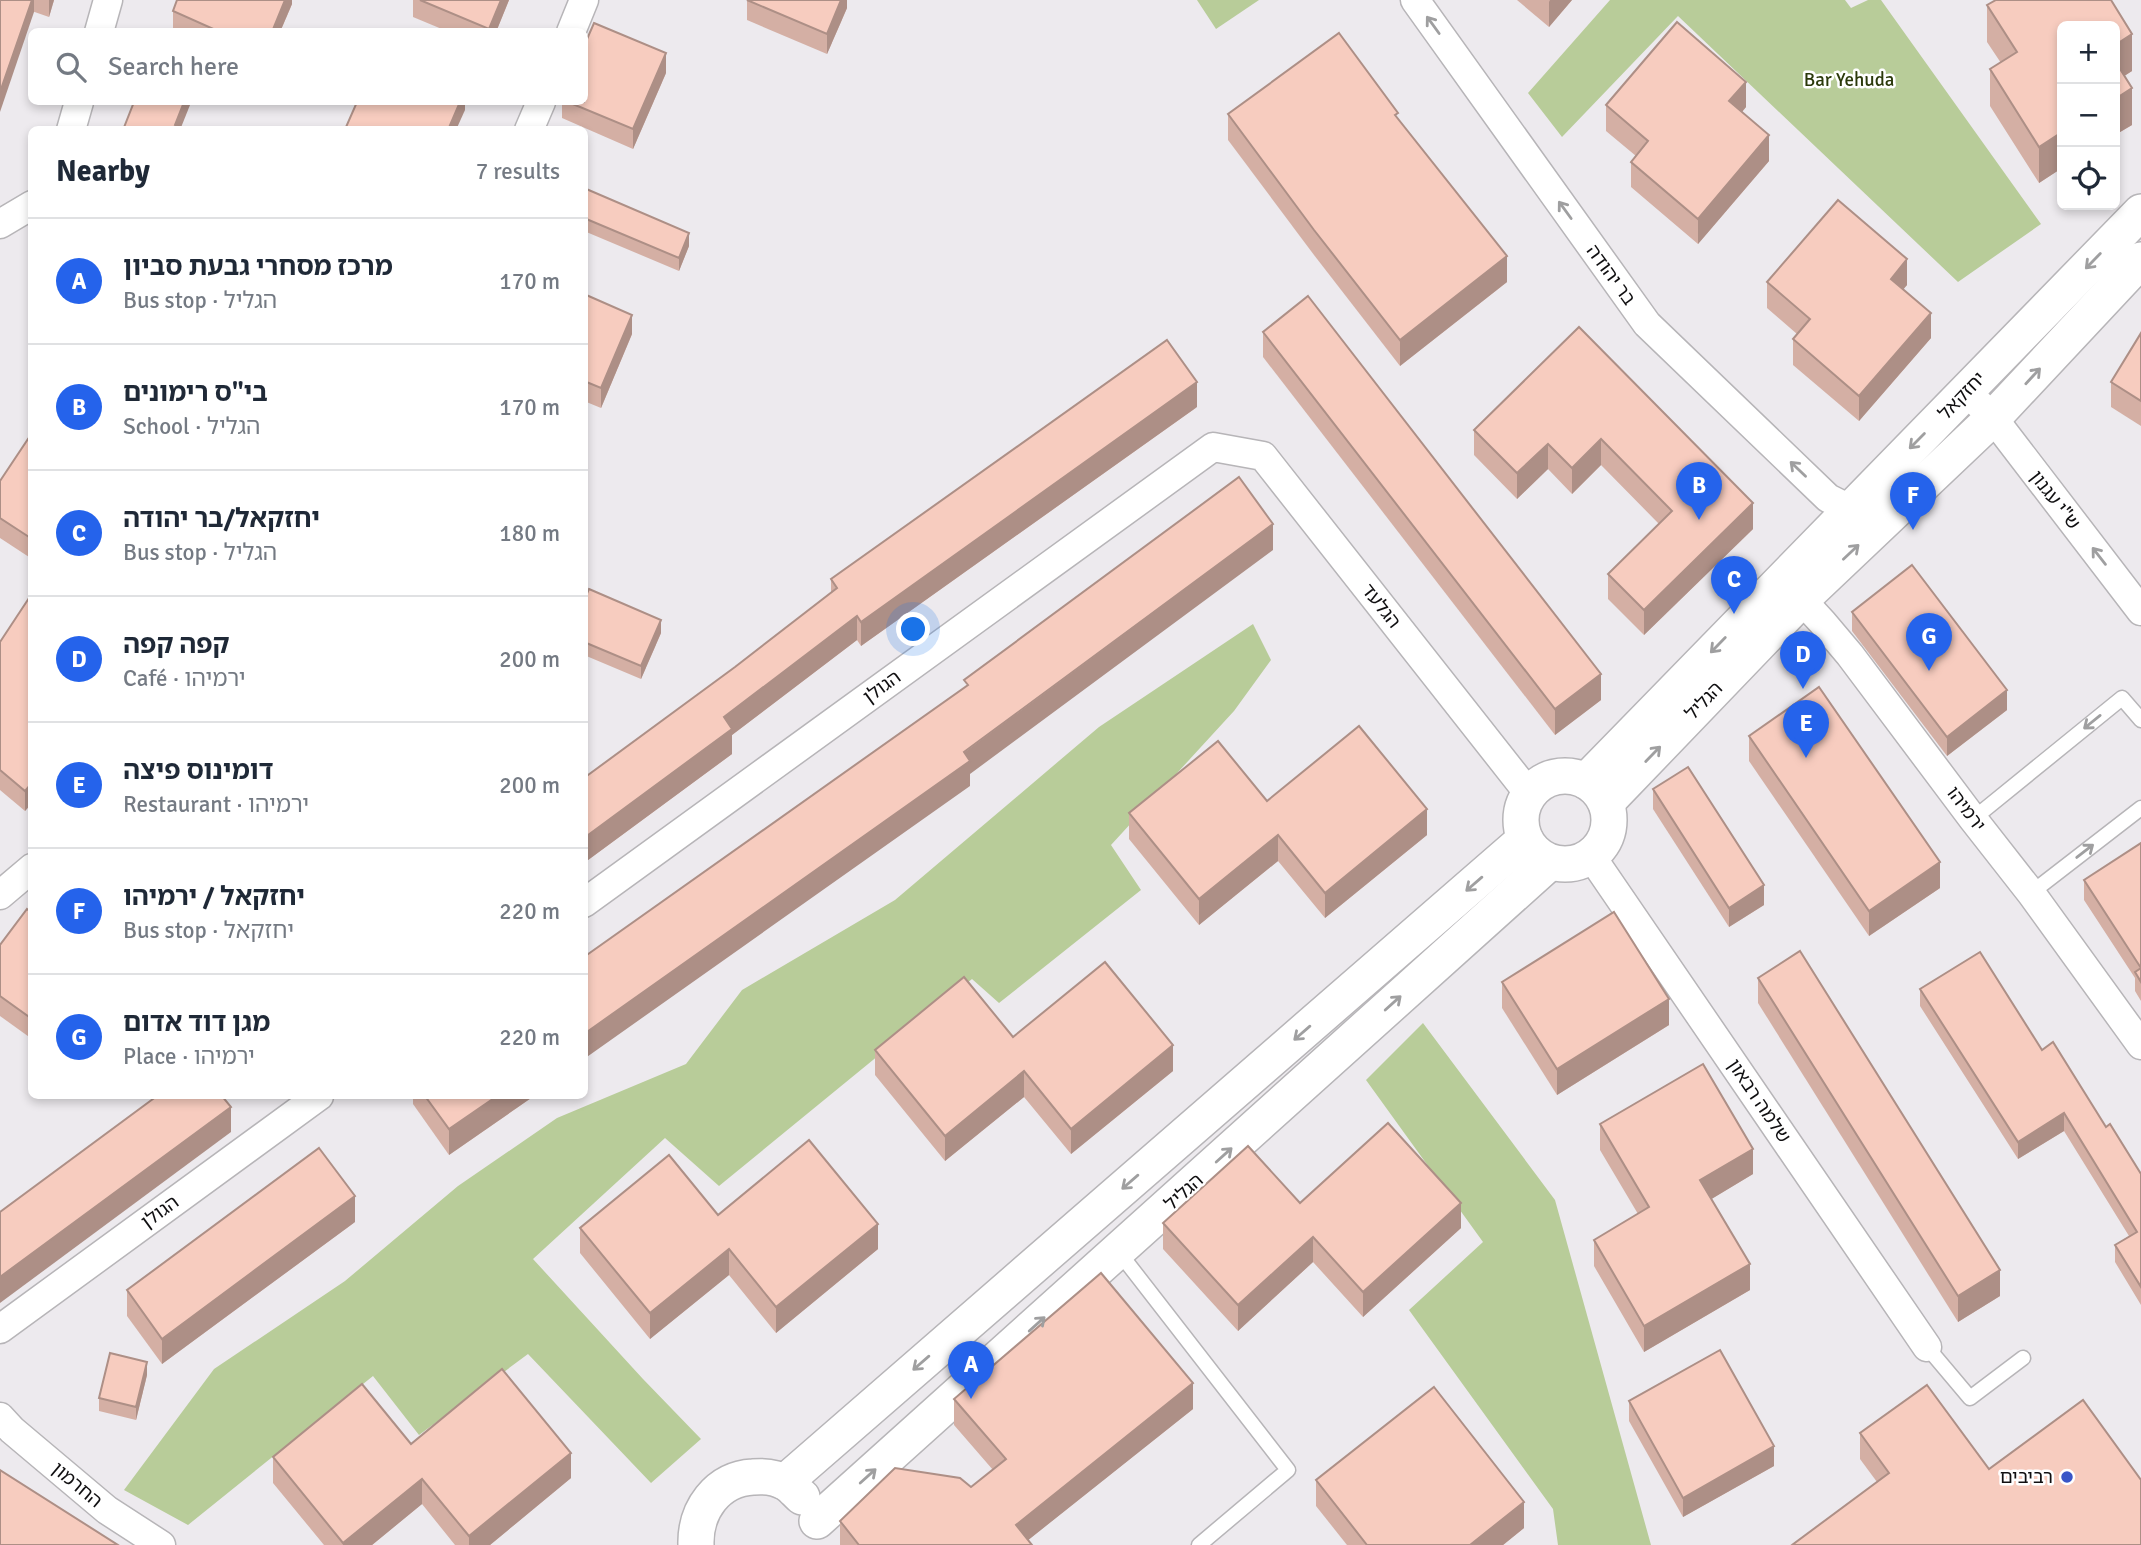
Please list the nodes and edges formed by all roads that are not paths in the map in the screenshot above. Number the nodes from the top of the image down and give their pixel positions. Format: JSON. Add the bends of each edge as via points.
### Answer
{"nodes":[{"id":1,"x":108,"y":0,"type":"edge"},
{"id":2,"x":584,"y":0,"type":"edge"},
{"id":3,"x":1415,"y":0,"type":"edge"},
{"id":4,"x":100,"y":28,"type":"edge"},
{"id":5,"x":573,"y":28,"type":"edge"},
{"id":6,"x":78,"y":105,"type":"edge"},
{"id":7,"x":540,"y":105,"type":"edge"},
{"id":8,"x":72,"y":126,"type":"edge"},
{"id":9,"x":531,"y":126,"type":"edge"},
{"id":10,"x":28,"y":207,"type":"edge"},
{"id":11,"x":2141,"y":212,"type":"edge"},
{"id":12,"x":0,"y":224,"type":"edge"},
{"id":13,"x":2141,"y":260,"type":"edge"},
{"id":14,"x":1966,"y":392,"type":"junction"},
{"id":15,"x":1993,"y":418,"type":"junction"},
{"id":16,"x":1213,"y":447,"type":"joint"},
{"id":17,"x":1852,"y":507,"type":"junction"},
{"id":18,"x":1792,"y":589,"type":"junction"},
{"id":19,"x":2141,"y":611,"type":"edge"},
{"id":20,"x":2141,"y":720,"type":"edge"},
{"id":21,"x":1596,"y":792,"type":"junction"},
{"id":22,"x":1530,"y":795,"type":"junction"},
{"id":23,"x":2141,"y":808,"type":"edge"},
{"id":24,"x":1973,"y":819,"type":"junction"},
{"id":25,"x":1538,"y":850,"type":"junction"},
{"id":26,"x":1591,"y":856,"type":"junction"},
{"id":27,"x":28,"y":871,"type":"edge"},
{"id":28,"x":2031,"y":893,"type":"junction"},
{"id":29,"x":0,"y":895,"type":"edge"},
{"id":30,"x":588,"y":900,"type":"edge"},
{"id":31,"x":2141,"y":1045,"type":"edge"},
{"id":32,"x":315,"y":1099,"type":"edge"},
{"id":33,"x":1118,"y":1251,"type":"junction"},
{"id":34,"x":0,"y":1329,"type":"edge"},
{"id":35,"x":1927,"y":1347,"type":"joint"},
{"id":36,"x":2023,"y":1358,"type":"dead end"},
{"id":37,"x":0,"y":1417,"type":"edge"},
{"id":38,"x":785,"y":1482,"type":"junction"},
{"id":39,"x":817,"y":1533,"type":"edge"},
{"id":40,"x":161,"y":1545,"type":"edge"},
{"id":41,"x":696,"y":1545,"type":"edge"},
{"id":42,"x":1199,"y":1545,"type":"edge"}],
"edges":[{"from":1,"to":4,"type":"street"},
{"from":2,"to":5,"type":"street"},
{"from":17,"to":3,"type":"street","name":"בר יהודה","one_way":true,"via":[[1828,498],[1647,324]]},
{"from":6,"to":8,"type":"street"},
{"from":7,"to":9,"type":"street"},
{"from":10,"to":12,"type":"street"},
{"from":11,"to":14,"type":"street","name":"יחזקאל","one_way":true},
{"from":15,"to":13,"type":"street","name":"יחזקאל","one_way":true},
{"from":14,"to":15,"type":"street","name":"ש\"י עגנון"},
{"from":14,"to":17,"type":"street","name":"יחזקאל","one_way":true},
{"from":18,"to":15,"type":"street","name":"יחזקאל","one_way":true},
{"from":19,"to":15,"type":"street","name":"ש\"י עגנון","one_way":true},
{"from":16,"to":22,"type":"street","name":"הגלעד","via":[[1263,456]]},
{"from":16,"to":30,"type":"street","name":"הגולן"},
{"from":17,"to":18,"type":"street","name":"יחזקאל"},
{"from":18,"to":21,"type":"street","name":"הגליל"},
{"from":18,"to":24,"type":"street","name":"ירמיהו","via":[[1850,655]]},
{"from":20,"to":24,"type":"lane","one_way":true,"via":[[2122,698]]},
{"from":21,"to":22,"type":"street","via":[[1574,777],[1561,777],[1538,786]]},
{"from":21,"to":26,"type":"street","via":[[1609,817],[1601,845]]},
{"from":22,"to":25,"type":"street","via":[[1521,816],[1522,828]]},
{"from":28,"to":23,"type":"lane","one_way":true},
{"from":24,"to":28,"type":"street","name":"ירמיהו"},
{"from":25,"to":26,"type":"street","via":[[1564,864]]},
{"from":33,"to":25,"type":"street","name":"הגליל","one_way":true},
{"from":25,"to":38,"type":"street","one_way":true},
{"from":26,"to":35,"type":"street","name":"שלמה רבאון"},
{"from":27,"to":29,"type":"street"},
{"from":28,"to":31,"type":"street","name":"ירמיהו"},
{"from":32,"to":34,"type":"street","name":"הגולן"},
{"from":39,"to":33,"type":"street","name":"הגליל","one_way":true},
{"from":33,"to":42,"type":"lane","via":[[1288,1470]]},
{"from":35,"to":36,"type":"lane","via":[[1970,1398]]},
{"from":37,"to":40,"type":"street","name":"החרמון","via":[[107,1510]]},
{"from":38,"to":39,"type":"street","via":[[808,1502]]},
{"from":38,"to":41,"type":"street","via":[[764,1476],[723,1486],[702,1510]]}]}
